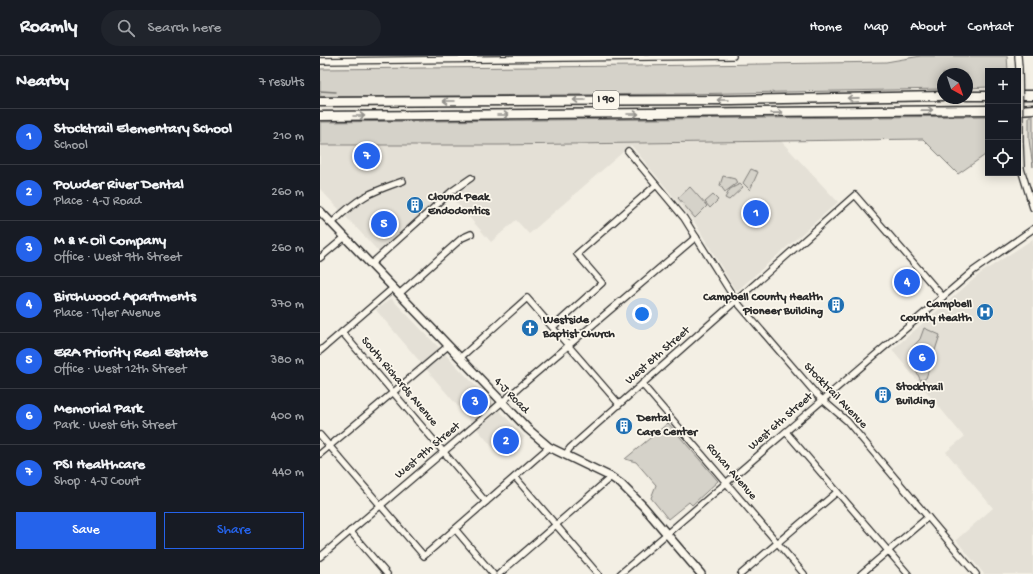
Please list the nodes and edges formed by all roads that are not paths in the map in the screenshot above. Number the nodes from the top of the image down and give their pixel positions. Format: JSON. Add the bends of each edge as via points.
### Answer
{"nodes":[{"id":1,"x":733,"y":56,"type":"edge"},
{"id":2,"x":1018,"y":56,"type":"edge"},
{"id":3,"x":530,"y":57,"type":"edge"},
{"id":4,"x":320,"y":61,"type":"edge"},
{"id":5,"x":1021,"y":95,"type":"edge"},
{"id":6,"x":1033,"y":95,"type":"edge"},
{"id":7,"x":937,"y":96,"type":"edge"},
{"id":8,"x":973,"y":96,"type":"edge"},
{"id":9,"x":985,"y":96,"type":"edge"},
{"id":10,"x":320,"y":102,"type":"edge"},
{"id":11,"x":1033,"y":109,"type":"edge"},
{"id":12,"x":985,"y":110,"type":"edge"},
{"id":13,"x":1021,"y":110,"type":"edge"},
{"id":14,"x":320,"y":116,"type":"edge"},
{"id":15,"x":628,"y":151,"type":"dead end"},
{"id":16,"x":471,"y":178,"type":"dead end"},
{"id":17,"x":403,"y":181,"type":"dead end"},
{"id":18,"x":656,"y":185,"type":"junction"},
{"id":19,"x":1033,"y":208,"type":"edge"},
{"id":20,"x":320,"y":211,"type":"edge"},
{"id":21,"x":332,"y":224,"type":"junction"},
{"id":22,"x":1033,"y":229,"type":"edge"},
{"id":23,"x":471,"y":234,"type":"dead end"},
{"id":24,"x":345,"y":237,"type":"junction"},
{"id":25,"x":696,"y":237,"type":"junction"},
{"id":26,"x":320,"y":258,"type":"edge"},
{"id":27,"x":371,"y":264,"type":"junction"},
{"id":28,"x":393,"y":288,"type":"junction"},
{"id":29,"x":399,"y":294,"type":"junction"},
{"id":30,"x":943,"y":297,"type":"junction"},
{"id":31,"x":736,"y":301,"type":"junction"},
{"id":32,"x":553,"y":327,"type":"junction"},
{"id":33,"x":342,"y":332,"type":"junction"},
{"id":34,"x":569,"y":345,"type":"junction"},
{"id":35,"x":448,"y":346,"type":"junction"},
{"id":36,"x":320,"y":351,"type":"edge"},
{"id":37,"x":460,"y":358,"type":"junction"},
{"id":38,"x":642,"y":384,"type":"junction"},
{"id":39,"x":393,"y":392,"type":"junction"},
{"id":40,"x":823,"y":400,"type":"junction"},
{"id":41,"x":502,"y":402,"type":"junction"},
{"id":42,"x":619,"y":404,"type":"junction"},
{"id":43,"x":786,"y":432,"type":"junction"},
{"id":44,"x":320,"y":435,"type":"edge"},
{"id":45,"x":330,"y":446,"type":"junction"},
{"id":46,"x":549,"y":446,"type":"junction"},
{"id":47,"x":444,"y":452,"type":"junction"},
{"id":48,"x":320,"y":454,"type":"edge"},
{"id":49,"x":565,"y":455,"type":"junction"},
{"id":50,"x":611,"y":476,"type":"junction"},
{"id":51,"x":515,"y":478,"type":"junction"},
{"id":52,"x":726,"y":483,"type":"junction"},
{"id":53,"x":837,"y":492,"type":"junction"},
{"id":54,"x":486,"y":502,"type":"junction"},
{"id":55,"x":381,"y":505,"type":"junction"},
{"id":56,"x":928,"y":517,"type":"junction"},
{"id":57,"x":556,"y":525,"type":"junction"},
{"id":58,"x":455,"y":529,"type":"junction"},
{"id":59,"x":350,"y":531,"type":"junction"},
{"id":60,"x":666,"y":534,"type":"junction"},
{"id":61,"x":777,"y":543,"type":"junction"},
{"id":62,"x":888,"y":551,"type":"junction"},
{"id":63,"x":320,"y":557,"type":"edge"},
{"id":64,"x":387,"y":574,"type":"edge"},
{"id":65,"x":493,"y":574,"type":"edge"},
{"id":66,"x":499,"y":574,"type":"edge"},
{"id":67,"x":598,"y":574,"type":"edge"},
{"id":68,"x":620,"y":574,"type":"edge"},
{"id":69,"x":701,"y":574,"type":"edge"},
{"id":70,"x":741,"y":574,"type":"edge"},
{"id":71,"x":804,"y":574,"type":"edge"},
{"id":72,"x":861,"y":574,"type":"edge"},
{"id":73,"x":908,"y":574,"type":"edge"},
{"id":74,"x":976,"y":574,"type":"edge"}],
"edges":[{"from":1,"to":3,"type":"street"},
{"from":2,"to":19,"type":"street","bridge":true,"via":[[1021,169]]},
{"from":3,"to":4,"type":"street"},
{"from":5,"to":6,"type":"highway"},
{"from":7,"to":10,"type":"highway","number":"I 90","one_way":true},
{"from":8,"to":9,"type":"highway"},
{"from":11,"to":13,"type":"highway"},
{"from":14,"to":12,"type":"highway","number":"I 90","one_way":true},
{"from":15,"to":18,"type":"street","name":"Stocktrail Avenue"},
{"from":16,"to":27,"type":"street","via":[[452,191]]},
{"from":17,"to":21,"type":"street","via":[[360,198]]},
{"from":18,"to":25,"type":"street","name":"Stocktrail Avenue","via":[[684,218]]},
{"from":18,"to":32,"type":"street","via":[[576,254],[602,283]]},
{"from":20,"to":21,"type":"main road","name":"4-J Road"},
{"from":21,"to":24,"type":"main road","name":"4-J Road"},
{"from":22,"to":30,"type":"street","name":"West 6th Street","via":[[973,271]]},
{"from":23,"to":29,"type":"street","via":[[462,238]]},
{"from":24,"to":26,"type":"street"},
{"from":24,"to":27,"type":"main road","name":"4-J Road"},
{"from":25,"to":31,"type":"street","name":"Stocktrail Avenue"},
{"from":25,"to":34,"type":"street","name":"West 9th Street"},
{"from":27,"to":28,"type":"main road","name":"4-J Road"},
{"from":28,"to":29,"type":"main road","name":"4-J Road"},
{"from":28,"to":33,"type":"street"},
{"from":29,"to":35,"type":"main road","name":"4-J Road"},
{"from":30,"to":31,"type":"street","name":"West 8th Street","via":[[855,195]]},
{"from":30,"to":40,"type":"street","name":"West 6th Street"},
{"from":31,"to":38,"type":"street","name":"West 8th Street"},
{"from":31,"to":40,"type":"street","name":"Stocktrail Avenue"},
{"from":32,"to":34,"type":"street"},
{"from":32,"to":37,"type":"street","via":[[527,298]]},
{"from":33,"to":36,"type":"street"},
{"from":33,"to":39,"type":"street","name":"South Richards Avenue"},
{"from":34,"to":41,"type":"street","name":"West 9th Street"},
{"from":34,"to":42,"type":"street"},
{"from":35,"to":37,"type":"main road","name":"4-J Road"},
{"from":35,"to":39,"type":"street"},
{"from":37,"to":41,"type":"main road","name":"4-J Road"},
{"from":38,"to":42,"type":"street","name":"West 8th Street"},
{"from":38,"to":52,"type":"street","name":"Rohan Avenue"},
{"from":39,"to":45,"type":"street"},
{"from":39,"to":47,"type":"street","name":"South Richards Avenue"},
{"from":40,"to":43,"type":"street","name":"West 6th Street"},
{"from":40,"to":56,"type":"street","name":"Stocktrail Avenue","via":[[847,421]]},
{"from":41,"to":46,"type":"main road","name":"4-J Road"},
{"from":41,"to":47,"type":"street","name":"West 9th Street"},
{"from":42,"to":49,"type":"street","name":"West 8th Street"},
{"from":43,"to":52,"type":"street","name":"West 6th Street"},
{"from":43,"to":53,"type":"street"},
{"from":44,"to":45,"type":"street"},
{"from":45,"to":48,"type":"street"},
{"from":45,"to":55,"type":"street"},
{"from":46,"to":49,"type":"main road","name":"4-J Road"},
{"from":46,"to":51,"type":"street"},
{"from":47,"to":54,"type":"street","name":"South Richards Avenue"},
{"from":47,"to":55,"type":"street","name":"West 9th Street"},
{"from":49,"to":50,"type":"main road","name":"4-J Road"},
{"from":50,"to":57,"type":"street"},
{"from":50,"to":60,"type":"main road","name":"4-J Road","via":[[631,492]]},
{"from":51,"to":54,"type":"street"},
{"from":51,"to":57,"type":"street"},
{"from":52,"to":60,"type":"street","name":"West 6th Street"},
{"from":52,"to":61,"type":"street","name":"Rohan Avenue"},
{"from":53,"to":61,"type":"street"},
{"from":53,"to":62,"type":"street"},
{"from":54,"to":58,"type":"street"},
{"from":55,"to":58,"type":"street","via":[[424,556]]},
{"from":55,"to":59,"type":"street","name":"West 9th Street"},
{"from":56,"to":62,"type":"street"},
{"from":56,"to":74,"type":"street","name":"Stocktrail Avenue"},
{"from":57,"to":66,"type":"street"},
{"from":57,"to":67,"type":"street"},
{"from":58,"to":65,"type":"street"},
{"from":59,"to":63,"type":"street","name":"West 9th Street"},
{"from":59,"to":64,"type":"street"},
{"from":60,"to":68,"type":"street","name":"West 6th Street"},
{"from":60,"to":69,"type":"main road","name":"4-J Road"},
{"from":61,"to":70,"type":"street"},
{"from":61,"to":71,"type":"street","name":"Rohan Avenue"},
{"from":62,"to":72,"type":"street"},
{"from":62,"to":73,"type":"street"}]}
